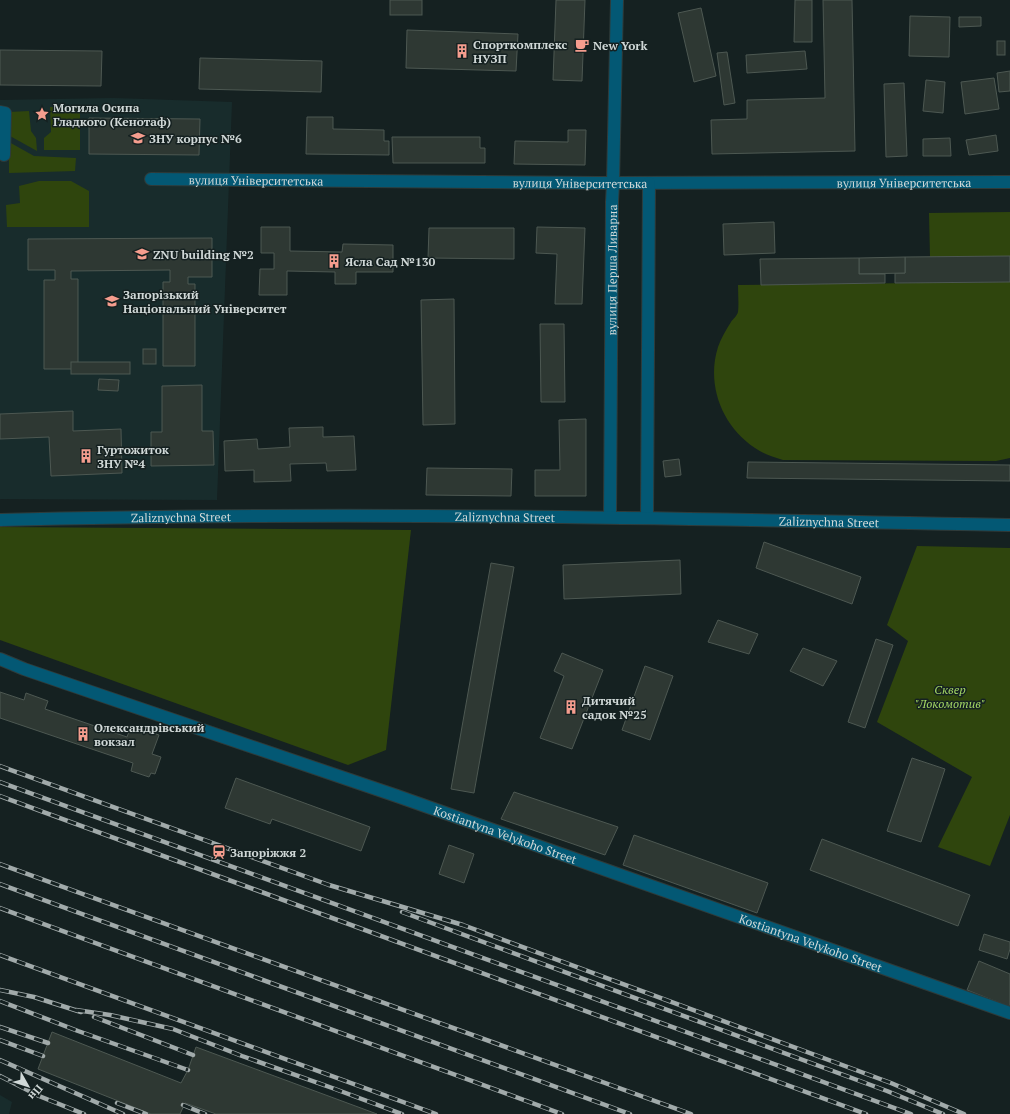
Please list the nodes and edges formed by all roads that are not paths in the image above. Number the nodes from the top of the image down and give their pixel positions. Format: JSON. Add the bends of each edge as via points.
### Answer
{"nodes":[{"id":1,"x":617,"y":0,"type":"edge"},
{"id":2,"x":0,"y":112,"type":"edge"},
{"id":3,"x":4,"y":155,"type":"dead end"},
{"id":4,"x":151,"y":179,"type":"dead end"},
{"id":5,"x":1010,"y":182,"type":"edge"},
{"id":6,"x":614,"y":183,"type":"junction"},
{"id":7,"x":649,"y":183,"type":"junction"},
{"id":8,"x":610,"y":517,"type":"junction"},
{"id":9,"x":647,"y":518,"type":"junction"},
{"id":10,"x":0,"y":520,"type":"edge"},
{"id":11,"x":1010,"y":525,"type":"edge"},
{"id":12,"x":0,"y":659,"type":"edge"},
{"id":13,"x":1010,"y":1013,"type":"edge"}],
"edges":[{"from":1,"to":6,"type":"street","name":"вулиця Перша Ливарна"},
{"from":2,"to":3,"type":"street","via":[[5,113]]},
{"from":4,"to":6,"type":"street","name":"вулиця Університетська"},
{"from":5,"to":7,"type":"street","name":"вулиця Університетська"},
{"from":6,"to":7,"type":"street","name":"вулиця Університетська"},
{"from":6,"to":8,"type":"street","name":"вулиця Перша Ливарна"},
{"from":7,"to":9,"type":"street"},
{"from":8,"to":9,"type":"street","name":"Zaliznychna Street"},
{"from":8,"to":10,"type":"street","name":"Zaliznychna Street","via":[[329,516]]},
{"from":9,"to":11,"type":"street","name":"Zaliznychna Street"},
{"from":12,"to":13,"type":"street","name":"Kostiantyna Velykoho Street","via":[[397,796]]}]}
